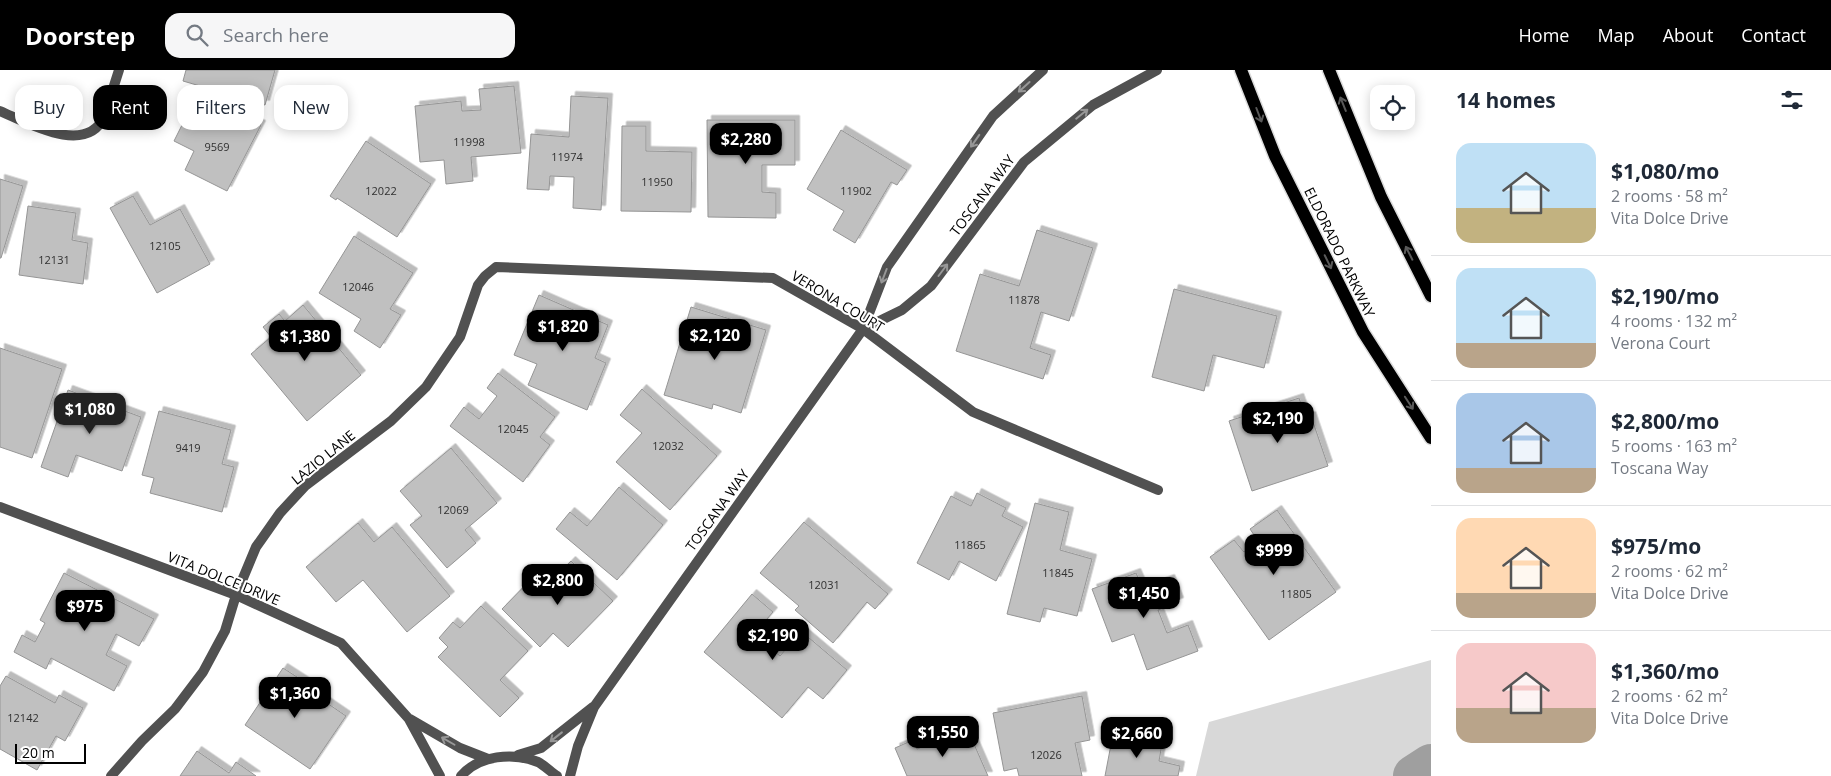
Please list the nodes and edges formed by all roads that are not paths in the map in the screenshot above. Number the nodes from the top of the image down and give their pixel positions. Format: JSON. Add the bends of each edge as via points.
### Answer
{"nodes":[{"id":1,"x":119,"y":70,"type":"edge"},
{"id":2,"x":1043,"y":70,"type":"edge"},
{"id":3,"x":1157,"y":70,"type":"edge"},
{"id":4,"x":1241,"y":70,"type":"edge"},
{"id":5,"x":1329,"y":70,"type":"edge"},
{"id":6,"x":0,"y":112,"type":"edge"},
{"id":7,"x":496,"y":267,"type":"joint"},
{"id":8,"x":1431,"y":296,"type":"edge"},
{"id":9,"x":863,"y":329,"type":"junction"},
{"id":10,"x":1431,"y":438,"type":"edge"},
{"id":11,"x":1158,"y":490,"type":"dead end"},
{"id":12,"x":0,"y":507,"type":"edge"},
{"id":13,"x":236,"y":595,"type":"junction"},
{"id":14,"x":594,"y":707,"type":"junction"},
{"id":15,"x":409,"y":718,"type":"junction"},
{"id":16,"x":511,"y":756,"type":"junction"},
{"id":17,"x":488,"y":759,"type":"junction"},
{"id":18,"x":111,"y":776,"type":"edge"},
{"id":19,"x":440,"y":776,"type":"edge"},
{"id":20,"x":461,"y":776,"type":"edge"},
{"id":21,"x":557,"y":776,"type":"edge"},
{"id":22,"x":570,"y":776,"type":"edge"}],
"edges":[{"from":1,"to":6,"type":"street","via":[[101,124],[90,133],[68,136]]},
{"from":2,"to":9,"type":"street","name":"TOSCANA WAY","one_way":true,"via":[[993,116],[892,259]]},
{"from":9,"to":3,"type":"street","name":"TOSCANA WAY","one_way":true,"via":[[902,310],[931,286],[1024,162],[1093,105]]},
{"from":4,"to":10,"type":"main road","name":"ELDORADO PARKWAY","one_way":true,"via":[[1275,156],[1363,332]]},
{"from":8,"to":5,"type":"main road","one_way":true,"via":[[1381,196]]},
{"from":7,"to":9,"type":"street","name":"VERONA COURT","via":[[773,278]]},
{"from":7,"to":13,"type":"street","name":"LAZIO LANE","via":[[478,285],[460,337],[426,387],[391,421],[306,486],[280,513],[256,547]]},
{"from":9,"to":11,"type":"street","name":"VERONA COURT","via":[[973,412]]},
{"from":9,"to":14,"type":"street","name":"TOSCANA WAY"},
{"from":12,"to":13,"type":"street","name":"VITA DOLCE DRIVE"},
{"from":13,"to":15,"type":"street","name":"VITA DOLCE DRIVE","via":[[341,643]]},
{"from":13,"to":18,"type":"street","name":"LAZIO LANE","via":[[218,645],[194,685]]},
{"from":14,"to":16,"type":"street","name":"TOSCANA WAY","one_way":true,"via":[[541,748]]},
{"from":14,"to":22,"type":"street","name":"TOSCANA WAY"},
{"from":17,"to":15,"type":"street","name":"VITA DOLCE DRIVE","one_way":true,"via":[[460,748]]},
{"from":15,"to":19,"type":"street","name":"VITA DOLCE DRIVE"},
{"from":16,"to":17,"type":"street"},
{"from":16,"to":21,"type":"street","via":[[539,763]]},
{"from":17,"to":20,"type":"street"}]}
